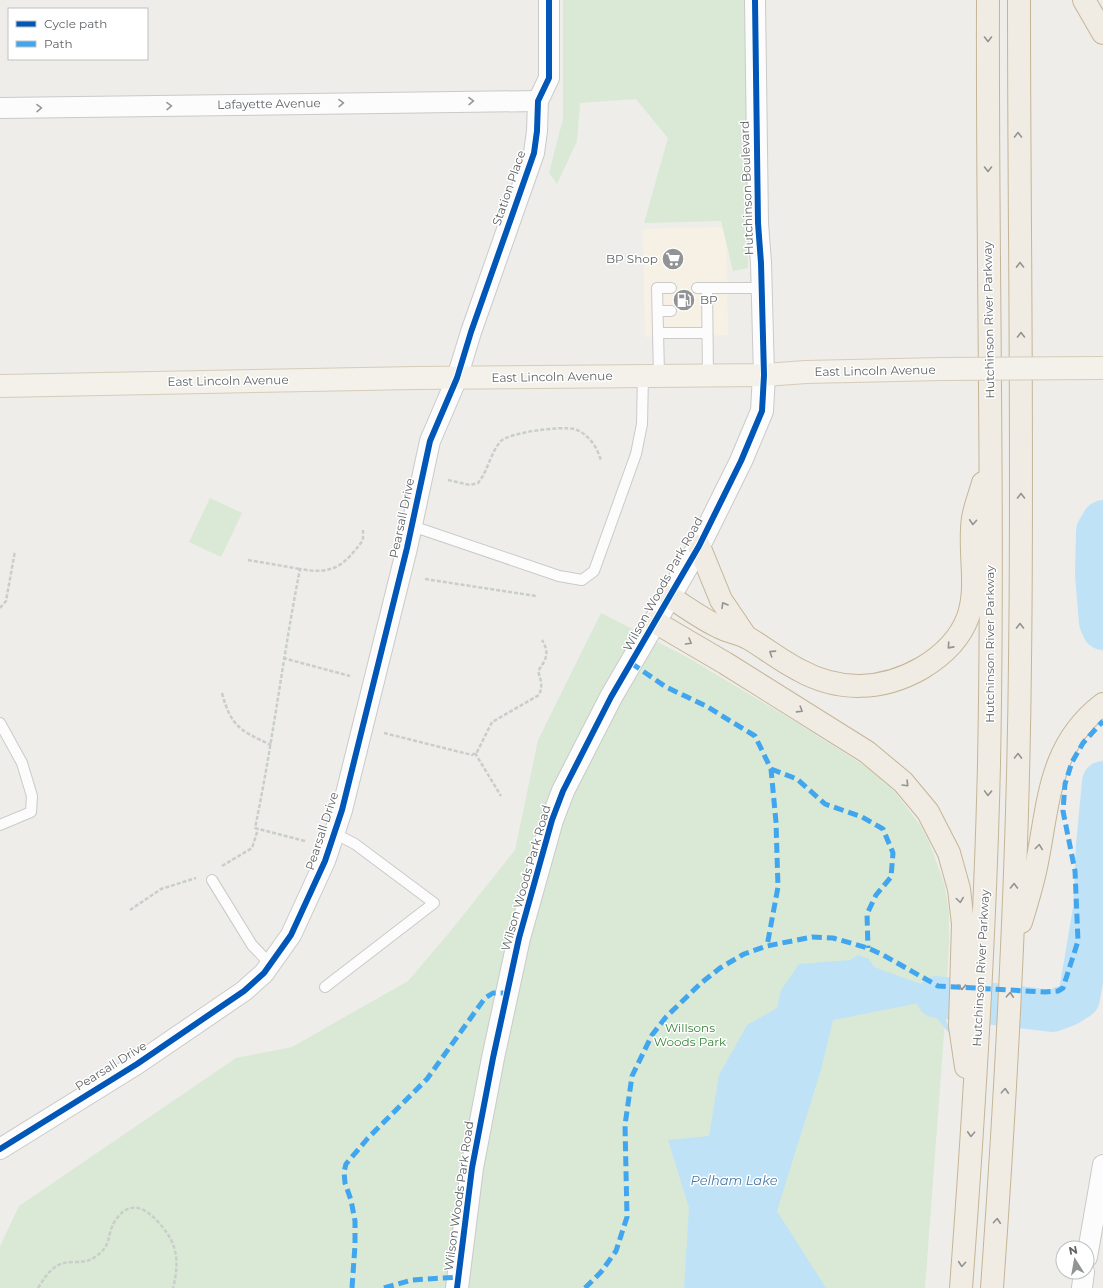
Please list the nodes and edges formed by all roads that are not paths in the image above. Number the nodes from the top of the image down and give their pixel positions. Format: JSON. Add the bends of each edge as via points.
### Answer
{"nodes":[{"id":1,"x":549,"y":0,"type":"edge"},
{"id":2,"x":755,"y":0,"type":"edge"},
{"id":3,"x":988,"y":0,"type":"edge"},
{"id":4,"x":1019,"y":0,"type":"edge"},
{"id":5,"x":1084,"y":0,"type":"edge"},
{"id":6,"x":1103,"y":33,"type":"edge"},
{"id":7,"x":538,"y":101,"type":"junction"},
{"id":8,"x":0,"y":108,"type":"edge"},
{"id":9,"x":671,"y":288,"type":"dead end"},
{"id":10,"x":761,"y":288,"type":"junction"},
{"id":11,"x":658,"y":311,"type":"junction"},
{"id":12,"x":671,"y":311,"type":"dead end"},
{"id":13,"x":658,"y":333,"type":"junction"},
{"id":14,"x":707,"y":333,"type":"junction"},
{"id":15,"x":1103,"y":368,"type":"edge"},
{"id":16,"x":651,"y":375,"type":"junction"},
{"id":17,"x":708,"y":375,"type":"junction"},
{"id":18,"x":764,"y":375,"type":"junction"},
{"id":19,"x":457,"y":378,"type":"junction"},
{"id":20,"x":0,"y":386,"type":"edge"},
{"id":21,"x":990,"y":457,"type":"junction"},
{"id":22,"x":412,"y":526,"type":"junction"},
{"id":23,"x":699,"y":546,"type":"junction"},
{"id":24,"x":670,"y":597,"type":"junction"},
{"id":25,"x":655,"y":622,"type":"junction"},
{"id":26,"x":746,"y":637,"type":"junction"},
{"id":27,"x":1098,"y":708,"type":"edge"},
{"id":28,"x":0,"y":723,"type":"edge"},
{"id":29,"x":0,"y":825,"type":"edge"},
{"id":30,"x":334,"y":833,"type":"junction"},
{"id":31,"x":212,"y":880,"type":"dead end"},
{"id":32,"x":972,"y":949,"type":"junction"},
{"id":33,"x":1013,"y":953,"type":"junction"},
{"id":34,"x":270,"y":964,"type":"junction"},
{"id":35,"x":325,"y":987,"type":"dead end"},
{"id":36,"x":0,"y":1150,"type":"edge"},
{"id":37,"x":1103,"y":1165,"type":"edge"},
{"id":38,"x":1090,"y":1240,"type":"edge"},
{"id":39,"x":457,"y":1288,"type":"edge"},
{"id":40,"x":961,"y":1288,"type":"edge"},
{"id":41,"x":992,"y":1288,"type":"edge"}],
"edges":[{"from":1,"to":7,"type":"street","name":"Station Place","via":[[549,78]]},
{"from":2,"to":10,"type":"street","name":"Hutchinson Boulevard"},
{"from":3,"to":21,"type":"highway","name":"Hutchinson River Parkway","one_way":true},
{"from":33,"to":4,"type":"highway","one_way":true,"via":[[1020,651]]},
{"from":5,"to":6,"type":"highway"},
{"from":8,"to":7,"type":"street","name":"Lafayette Avenue","one_way":true},
{"from":7,"to":19,"type":"street","name":"Station Place","via":[[534,153],[473,325]]},
{"from":9,"to":11,"type":"lane","via":[[657,288]]},
{"from":10,"to":14,"type":"lane","via":[[702,288]]},
{"from":10,"to":18,"type":"street","name":"Hutchinson Boulevard"},
{"from":11,"to":12,"type":"lane"},
{"from":11,"to":13,"type":"lane"},
{"from":13,"to":14,"type":"lane"},
{"from":13,"to":16,"type":"lane"},
{"from":14,"to":17,"type":"lane"},
{"from":15,"to":18,"type":"main road","name":"East Lincoln Avenue","bridge":true,"via":[[942,369]]},
{"from":16,"to":17,"type":"main road","name":"East Lincoln Avenue"},
{"from":16,"to":19,"type":"main road","name":"East Lincoln Avenue"},
{"from":16,"to":22,"type":"lane","via":[[636,454],[594,570],[582,580],[559,576]]},
{"from":17,"to":18,"type":"main road","name":"East Lincoln Avenue"},
{"from":18,"to":23,"type":"street","name":"Wilson Woods Park Road","via":[[762,411],[741,461]]},
{"from":19,"to":20,"type":"main road","name":"East Lincoln Avenue"},
{"from":19,"to":22,"type":"street","name":"Pearsall Drive","via":[[430,441]]},
{"from":21,"to":26,"type":"highway","one_way":true,"via":[[973,518],[972,595],[969,615],[952,644],[932,662],[907,676],[880,685],[834,685],[798,670]]},
{"from":21,"to":32,"type":"highway","name":"Hutchinson River Parkway","one_way":true,"via":[[990,708]]},
{"from":22,"to":30,"type":"street","name":"Pearsall Drive","via":[[342,810]]},
{"from":23,"to":24,"type":"street","name":"Wilson Woods Park Road"},
{"from":26,"to":23,"type":"highway","one_way":true,"via":[[721,600]]},
{"from":24,"to":25,"type":"street","name":"Wilson Woods Park Road"},
{"from":24,"to":26,"type":"highway","via":[[720,628]]},
{"from":25,"to":32,"type":"highway","one_way":true,"via":[[725,662],[867,752],[904,782],[928,812],[949,853],[961,902],[963,924]]},
{"from":25,"to":39,"type":"street","name":"Wilson Woods Park Road","via":[[611,697],[563,791],[552,820],[519,938],[493,1058],[472,1168]]},
{"from":33,"to":27,"type":"highway","one_way":true,"via":[[1035,872],[1055,770],[1069,740]]},
{"from":28,"to":29,"type":"lane","via":[[22,763],[32,796],[31,812]]},
{"from":30,"to":34,"type":"street","name":"Pearsall Drive","via":[[310,897],[291,934]]},
{"from":30,"to":35,"type":"lane","via":[[355,844],[434,903]]},
{"from":31,"to":34,"type":"lane","via":[[252,945]]},
{"from":32,"to":40,"type":"highway","name":"Hutchinson River Parkway","one_way":true,"via":[[969,1026],[972,1113]]},
{"from":41,"to":33,"type":"highway","one_way":true},
{"from":34,"to":36,"type":"street","name":"Pearsall Drive","via":[[244,991],[137,1064]]},
{"from":37,"to":38,"type":"street"}]}
